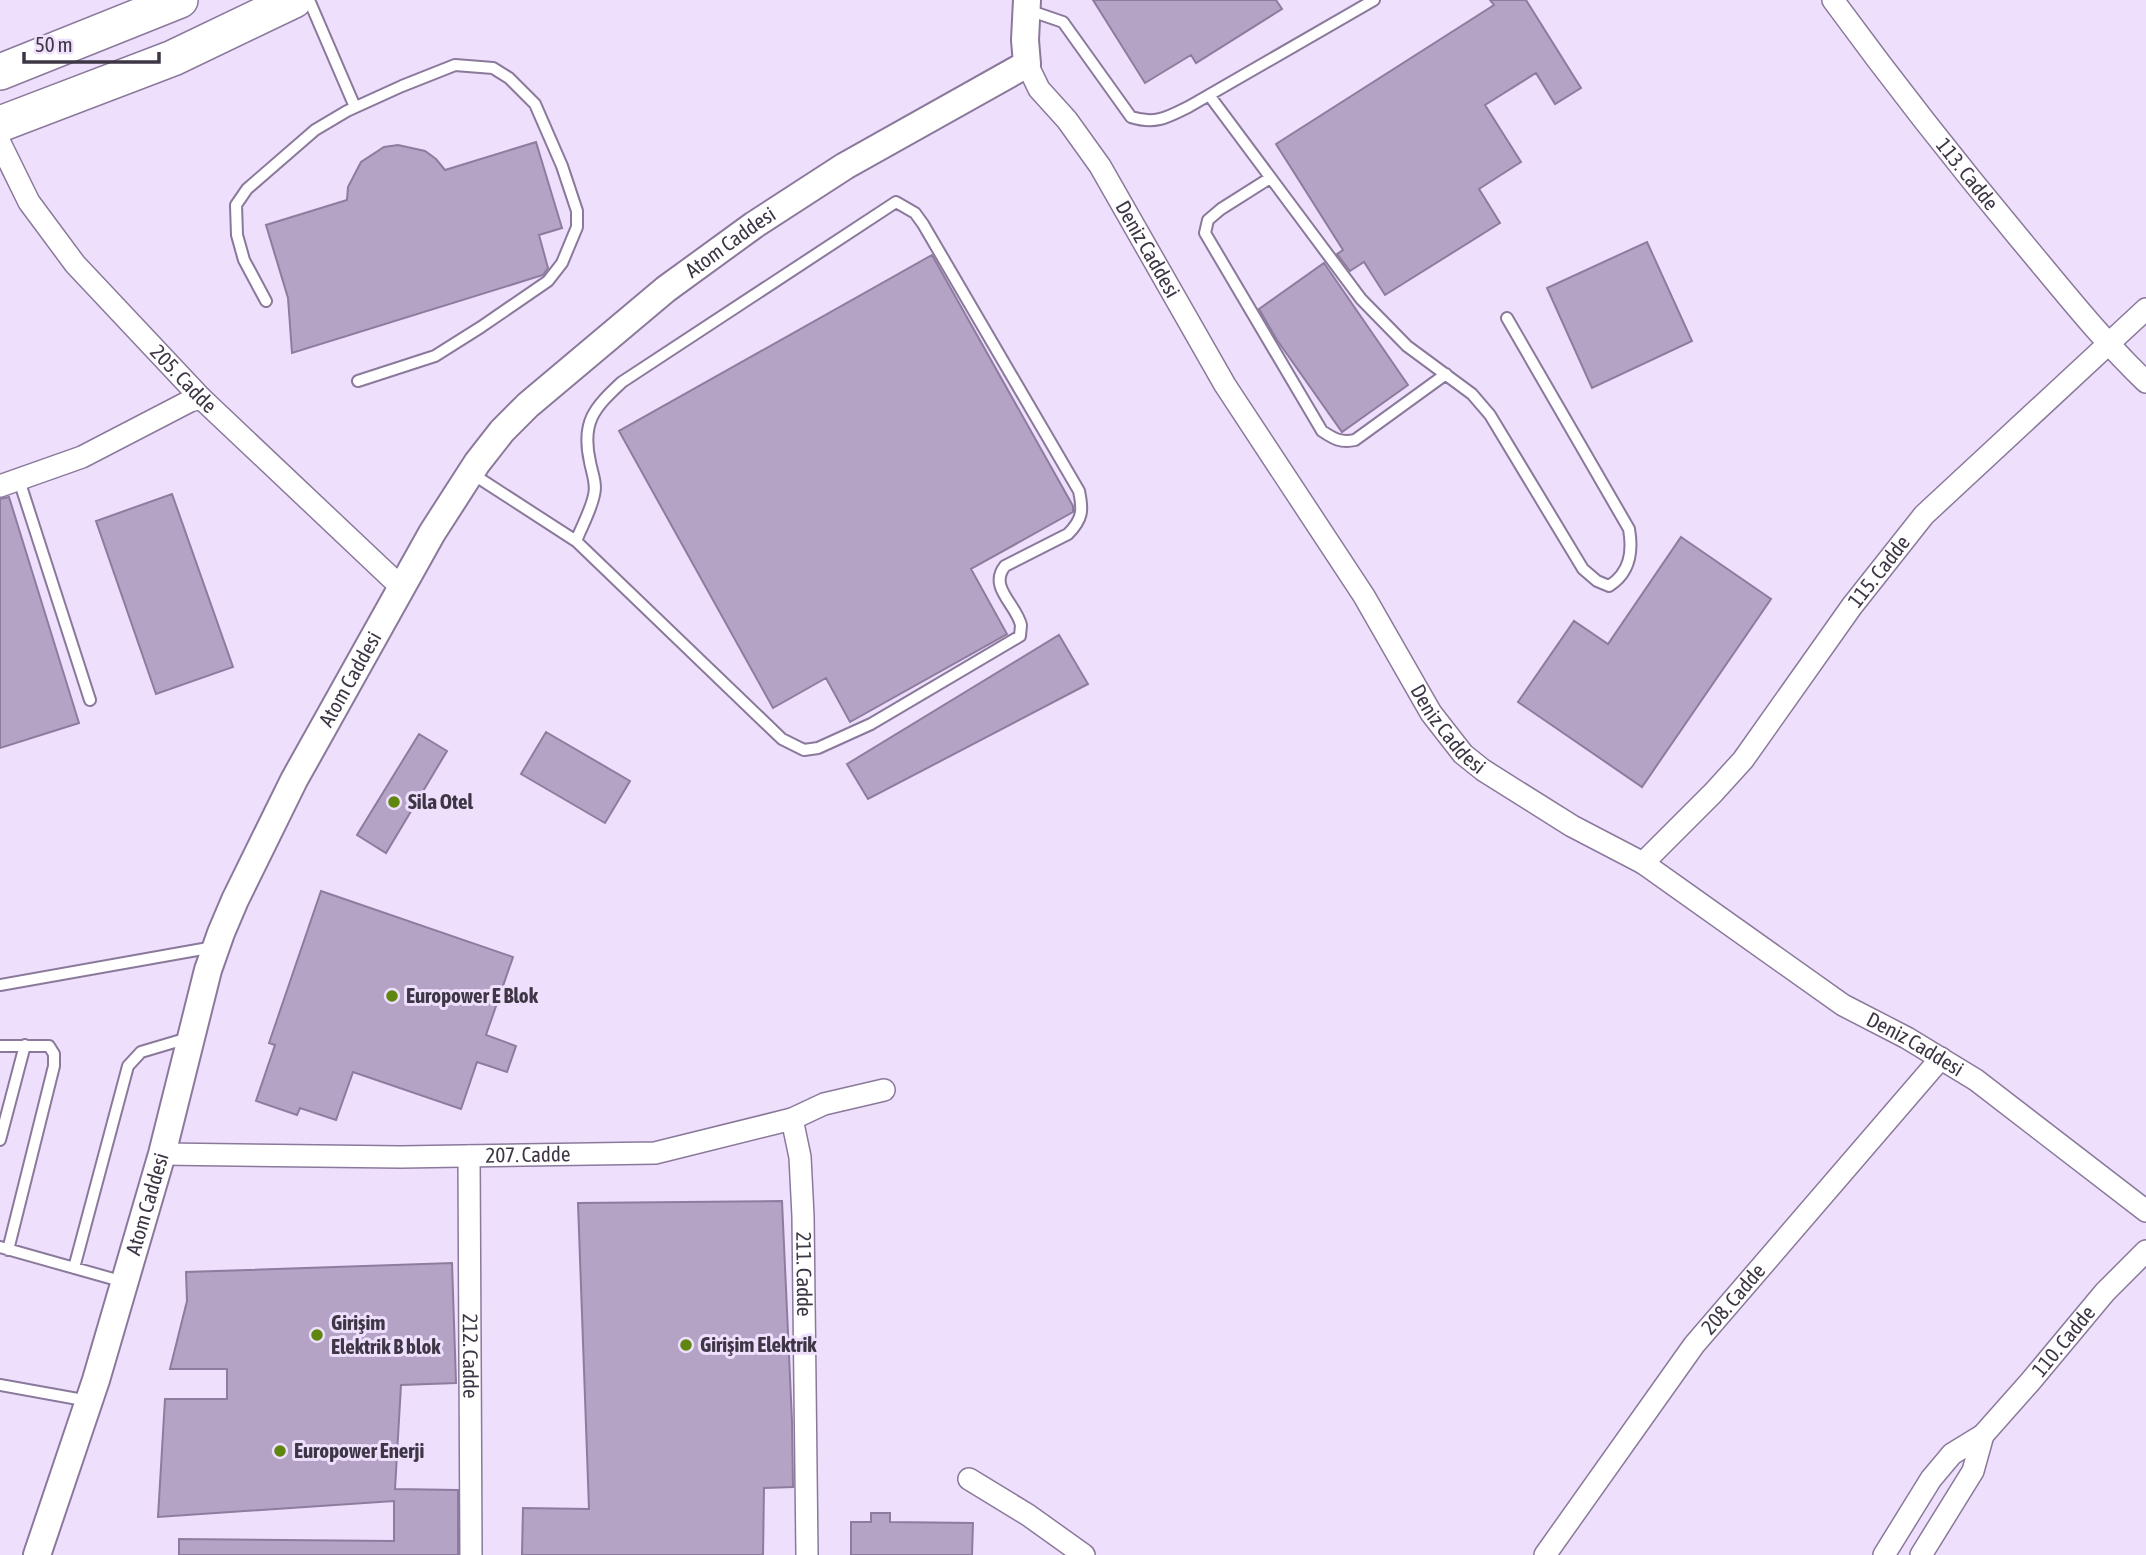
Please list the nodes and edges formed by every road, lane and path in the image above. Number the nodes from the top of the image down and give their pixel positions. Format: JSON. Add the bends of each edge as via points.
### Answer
{"nodes":[{"id":1,"x":180,"y":0,"type":"edge"},
{"id":2,"x":294,"y":0,"type":"edge"},
{"id":3,"x":309,"y":0,"type":"edge"},
{"id":4,"x":1374,"y":0,"type":"edge"},
{"id":5,"x":1833,"y":0,"type":"edge"},
{"id":6,"x":1027,"y":5,"type":"edge"},
{"id":7,"x":1027,"y":64,"type":"junction"},
{"id":8,"x":0,"y":72,"type":"edge"},
{"id":9,"x":1209,"y":95,"type":"junction"},
{"id":10,"x":355,"y":107,"type":"junction"},
{"id":11,"x":0,"y":124,"type":"edge"},
{"id":12,"x":0,"y":143,"type":"edge"},
{"id":13,"x":1270,"y":178,"type":"junction"},
{"id":14,"x":266,"y":301,"type":"dead end"},
{"id":15,"x":2146,"y":309,"type":"edge"},
{"id":16,"x":1507,"y":318,"type":"dead end"},
{"id":17,"x":2108,"y":346,"type":"junction"},
{"id":18,"x":1446,"y":374,"type":"junction"},
{"id":19,"x":358,"y":381,"type":"dead end"},
{"id":20,"x":2146,"y":382,"type":"edge"},
{"id":21,"x":201,"y":398,"type":"junction"},
{"id":22,"x":471,"y":473,"type":"junction"},
{"id":23,"x":9,"y":483,"type":"edge"},
{"id":24,"x":576,"y":541,"type":"junction"},
{"id":25,"x":401,"y":588,"type":"junction"},
{"id":26,"x":90,"y":700,"type":"dead end"},
{"id":27,"x":1643,"y":863,"type":"junction"},
{"id":28,"x":216,"y":947,"type":"junction"},
{"id":29,"x":0,"y":985,"type":"edge"},
{"id":30,"x":191,"y":1037,"type":"junction"},
{"id":31,"x":25,"y":1045,"type":"junction"},
{"id":32,"x":0,"y":1046,"type":"edge"},
{"id":33,"x":1941,"y":1058,"type":"junction"},
{"id":34,"x":884,"y":1090,"type":"dead end"},
{"id":35,"x":792,"y":1119,"type":"junction"},
{"id":36,"x":0,"y":1140,"type":"edge"},
{"id":37,"x":162,"y":1154,"type":"junction"},
{"id":38,"x":469,"y":1156,"type":"junction"},
{"id":39,"x":2146,"y":1211,"type":"edge"},
{"id":40,"x":4,"y":1249,"type":"edge"},
{"id":41,"x":2146,"y":1251,"type":"edge"},
{"id":42,"x":74,"y":1268,"type":"junction"},
{"id":43,"x":124,"y":1282,"type":"junction"},
{"id":44,"x":0,"y":1385,"type":"edge"},
{"id":45,"x":89,"y":1401,"type":"junction"},
{"id":46,"x":1983,"y":1435,"type":"junction"},
{"id":47,"x":969,"y":1479,"type":"dead end"},
{"id":48,"x":37,"y":1555,"type":"edge"},
{"id":49,"x":471,"y":1555,"type":"edge"},
{"id":50,"x":807,"y":1555,"type":"edge"},
{"id":51,"x":1084,"y":1555,"type":"edge"},
{"id":52,"x":1545,"y":1555,"type":"edge"},
{"id":53,"x":1884,"y":1555,"type":"edge"},
{"id":54,"x":1921,"y":1555,"type":"edge"}],
"edges":[{"from":1,"to":8,"type":"highway"},
{"from":2,"to":11,"type":"highway","via":[[173,58]]},
{"from":3,"to":10,"type":"lane"},
{"from":4,"to":9,"type":"lane"},
{"from":5,"to":17,"type":"street","name":"113. Cadde","via":[[1896,86]]},
{"from":6,"to":7,"type":"street","name":"Deniz Caddesi"},
{"from":6,"to":9,"type":"lane","via":[[1063,22],[1132,117],[1147,122],[1166,118]]},
{"from":7,"to":22,"type":"street","name":"Atom Caddesi","via":[[845,166],[666,289],[528,405]]},
{"from":7,"to":27,"type":"street","name":"Deniz Caddesi","via":[[1040,89],[1100,166],[1225,385],[1364,596],[1450,738],[1483,770],[1572,826]]},
{"from":9,"to":13,"type":"lane"},
{"from":10,"to":14,"type":"lane","via":[[315,130],[247,189],[236,205],[244,260]]},
{"from":10,"to":19,"type":"lane","via":[[455,65],[493,68],[535,104],[577,211],[577,227],[562,263],[548,281],[435,356]]},
{"from":12,"to":21,"type":"street","name":"205. Cadde","via":[[29,202],[75,264]]},
{"from":13,"to":18,"type":"lane","via":[[1361,299],[1407,346]]},
{"from":13,"to":18,"type":"lane","via":[[1208,220],[1205,233],[1322,431],[1335,440],[1356,440]]},
{"from":15,"to":17,"type":"street","name":"115. Cadde"},
{"from":16,"to":18,"type":"lane","via":[[1629,529],[1632,548],[1621,579],[1609,586],[1583,569],[1490,415]]},
{"from":17,"to":20,"type":"street","name":"113. Cadde"},
{"from":17,"to":27,"type":"street","name":"115. Cadde","via":[[1924,515],[1852,606],[1743,760]]},
{"from":21,"to":23,"type":"street","via":[[82,457]]},
{"from":21,"to":25,"type":"street","name":"205. Cadde"},
{"from":22,"to":24,"type":"lane"},
{"from":22,"to":25,"type":"street","name":"Atom Caddesi"},
{"from":23,"to":26,"type":"lane"},
{"from":24,"to":24,"type":"lane","via":[[782,739],[804,750],[871,724],[1020,636],[1021,625],[1003,592],[1000,572],[1068,534],[1083,509],[1079,491],[923,224],[896,202],[622,382],[597,405],[587,426],[595,493]]},
{"from":25,"to":28,"type":"street","name":"Atom Caddesi","via":[[294,780]]},
{"from":27,"to":33,"type":"street","name":"Deniz Caddesi","via":[[1843,1005]]},
{"from":28,"to":29,"type":"lane"},
{"from":28,"to":30,"type":"street","name":"Atom Caddesi"},
{"from":30,"to":37,"type":"street","name":"Atom Caddesi"},
{"from":30,"to":42,"type":"lane","via":[[141,1052],[128,1066]]},
{"from":31,"to":32,"type":"lane"},
{"from":31,"to":36,"type":"lane"},
{"from":31,"to":40,"type":"lane","via":[[50,1046],[54,1066]]},
{"from":33,"to":39,"type":"street","name":"Deniz Caddesi"},
{"from":33,"to":52,"type":"street","name":"208. Cadde","via":[[1694,1345]]},
{"from":34,"to":35,"type":"street","name":"207. Cadde","via":[[824,1104]]},
{"from":35,"to":38,"type":"street","name":"207. Cadde","via":[[655,1153]]},
{"from":35,"to":50,"type":"street","name":"211. Cadde","via":[[800,1157],[803,1216]]},
{"from":37,"to":38,"type":"street","name":"207. Cadde"},
{"from":37,"to":43,"type":"street","name":"Atom Caddesi"},
{"from":38,"to":49,"type":"street","name":"212. Cadde"},
{"from":40,"to":42,"type":"lane"},
{"from":41,"to":46,"type":"street","name":"110. Cadde","via":[[2105,1292]]},
{"from":42,"to":43,"type":"lane"},
{"from":43,"to":45,"type":"street","name":"Atom Caddesi"},
{"from":44,"to":45,"type":"lane"},
{"from":45,"to":48,"type":"street","name":"Atom Caddesi"},
{"from":46,"to":53,"type":"street","name":"110. Cadde","via":[[1952,1454],[1931,1479]]},
{"from":46,"to":54,"type":"street","name":"110. Cadde","via":[[1973,1471]]},
{"from":47,"to":51,"type":"street"}]}
